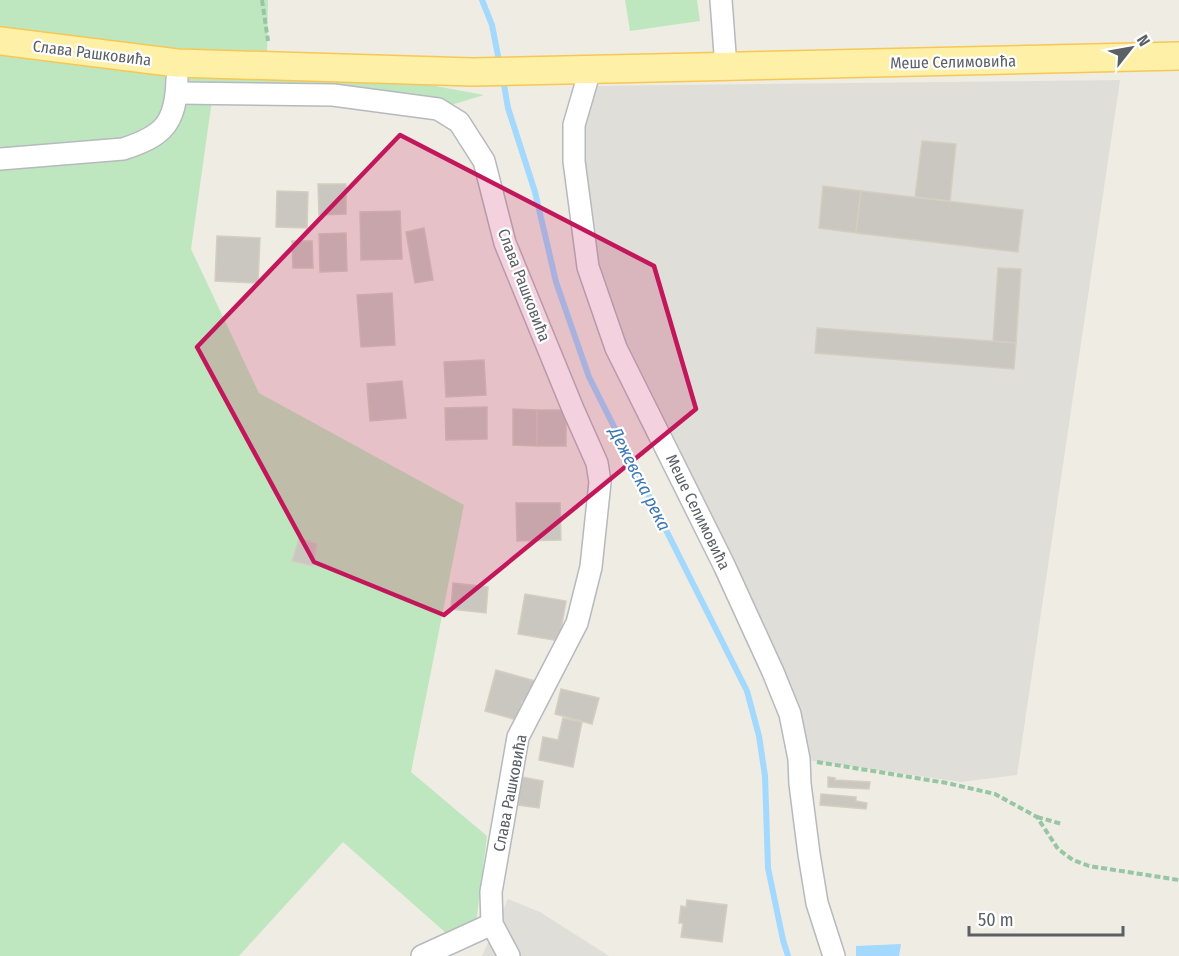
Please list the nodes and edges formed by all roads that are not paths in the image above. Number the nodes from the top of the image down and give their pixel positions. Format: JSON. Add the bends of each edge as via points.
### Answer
{"nodes":[{"id":1,"x":721,"y":0,"type":"edge"},
{"id":2,"x":0,"y":41,"type":"edge"},
{"id":3,"x":1179,"y":56,"type":"edge"},
{"id":4,"x":177,"y":63,"type":"junction"},
{"id":5,"x":726,"y":67,"type":"junction"},
{"id":6,"x":578,"y":71,"type":"junction"},
{"id":7,"x":177,"y":93,"type":"junction"},
{"id":8,"x":0,"y":159,"type":"edge"},
{"id":9,"x":501,"y":941,"type":"edge"},
{"id":10,"x":422,"y":956,"type":"edge"},
{"id":11,"x":834,"y":956,"type":"edge"}],
"edges":[{"from":1,"to":5,"type":"street"},
{"from":2,"to":4,"type":"main road","name":"Слава Рашковића"},
{"from":3,"to":5,"type":"main road","name":"Меше Селимовића"},
{"from":4,"to":6,"type":"main road","name":"Слава Рашковића","via":[[472,72]]},
{"from":4,"to":7,"type":"street"},
{"from":5,"to":6,"type":"main road","name":"Меше Селимовића"},
{"from":6,"to":11,"type":"street","name":"Меше Селимовића","via":[[573,161],[588,267],[616,348],[724,565],[789,714],[799,759],[817,903]]},
{"from":7,"to":8,"type":"street","via":[[169,122],[140,144],[123,149]]},
{"from":7,"to":9,"type":"street","name":"Слава Рашковића","via":[[333,95],[438,109],[459,122],[484,161],[505,243],[597,463],[600,482],[591,567],[577,623],[518,737],[491,892]]},
{"from":9,"to":10,"type":"street","name":"Слава Рашковића"}]}
